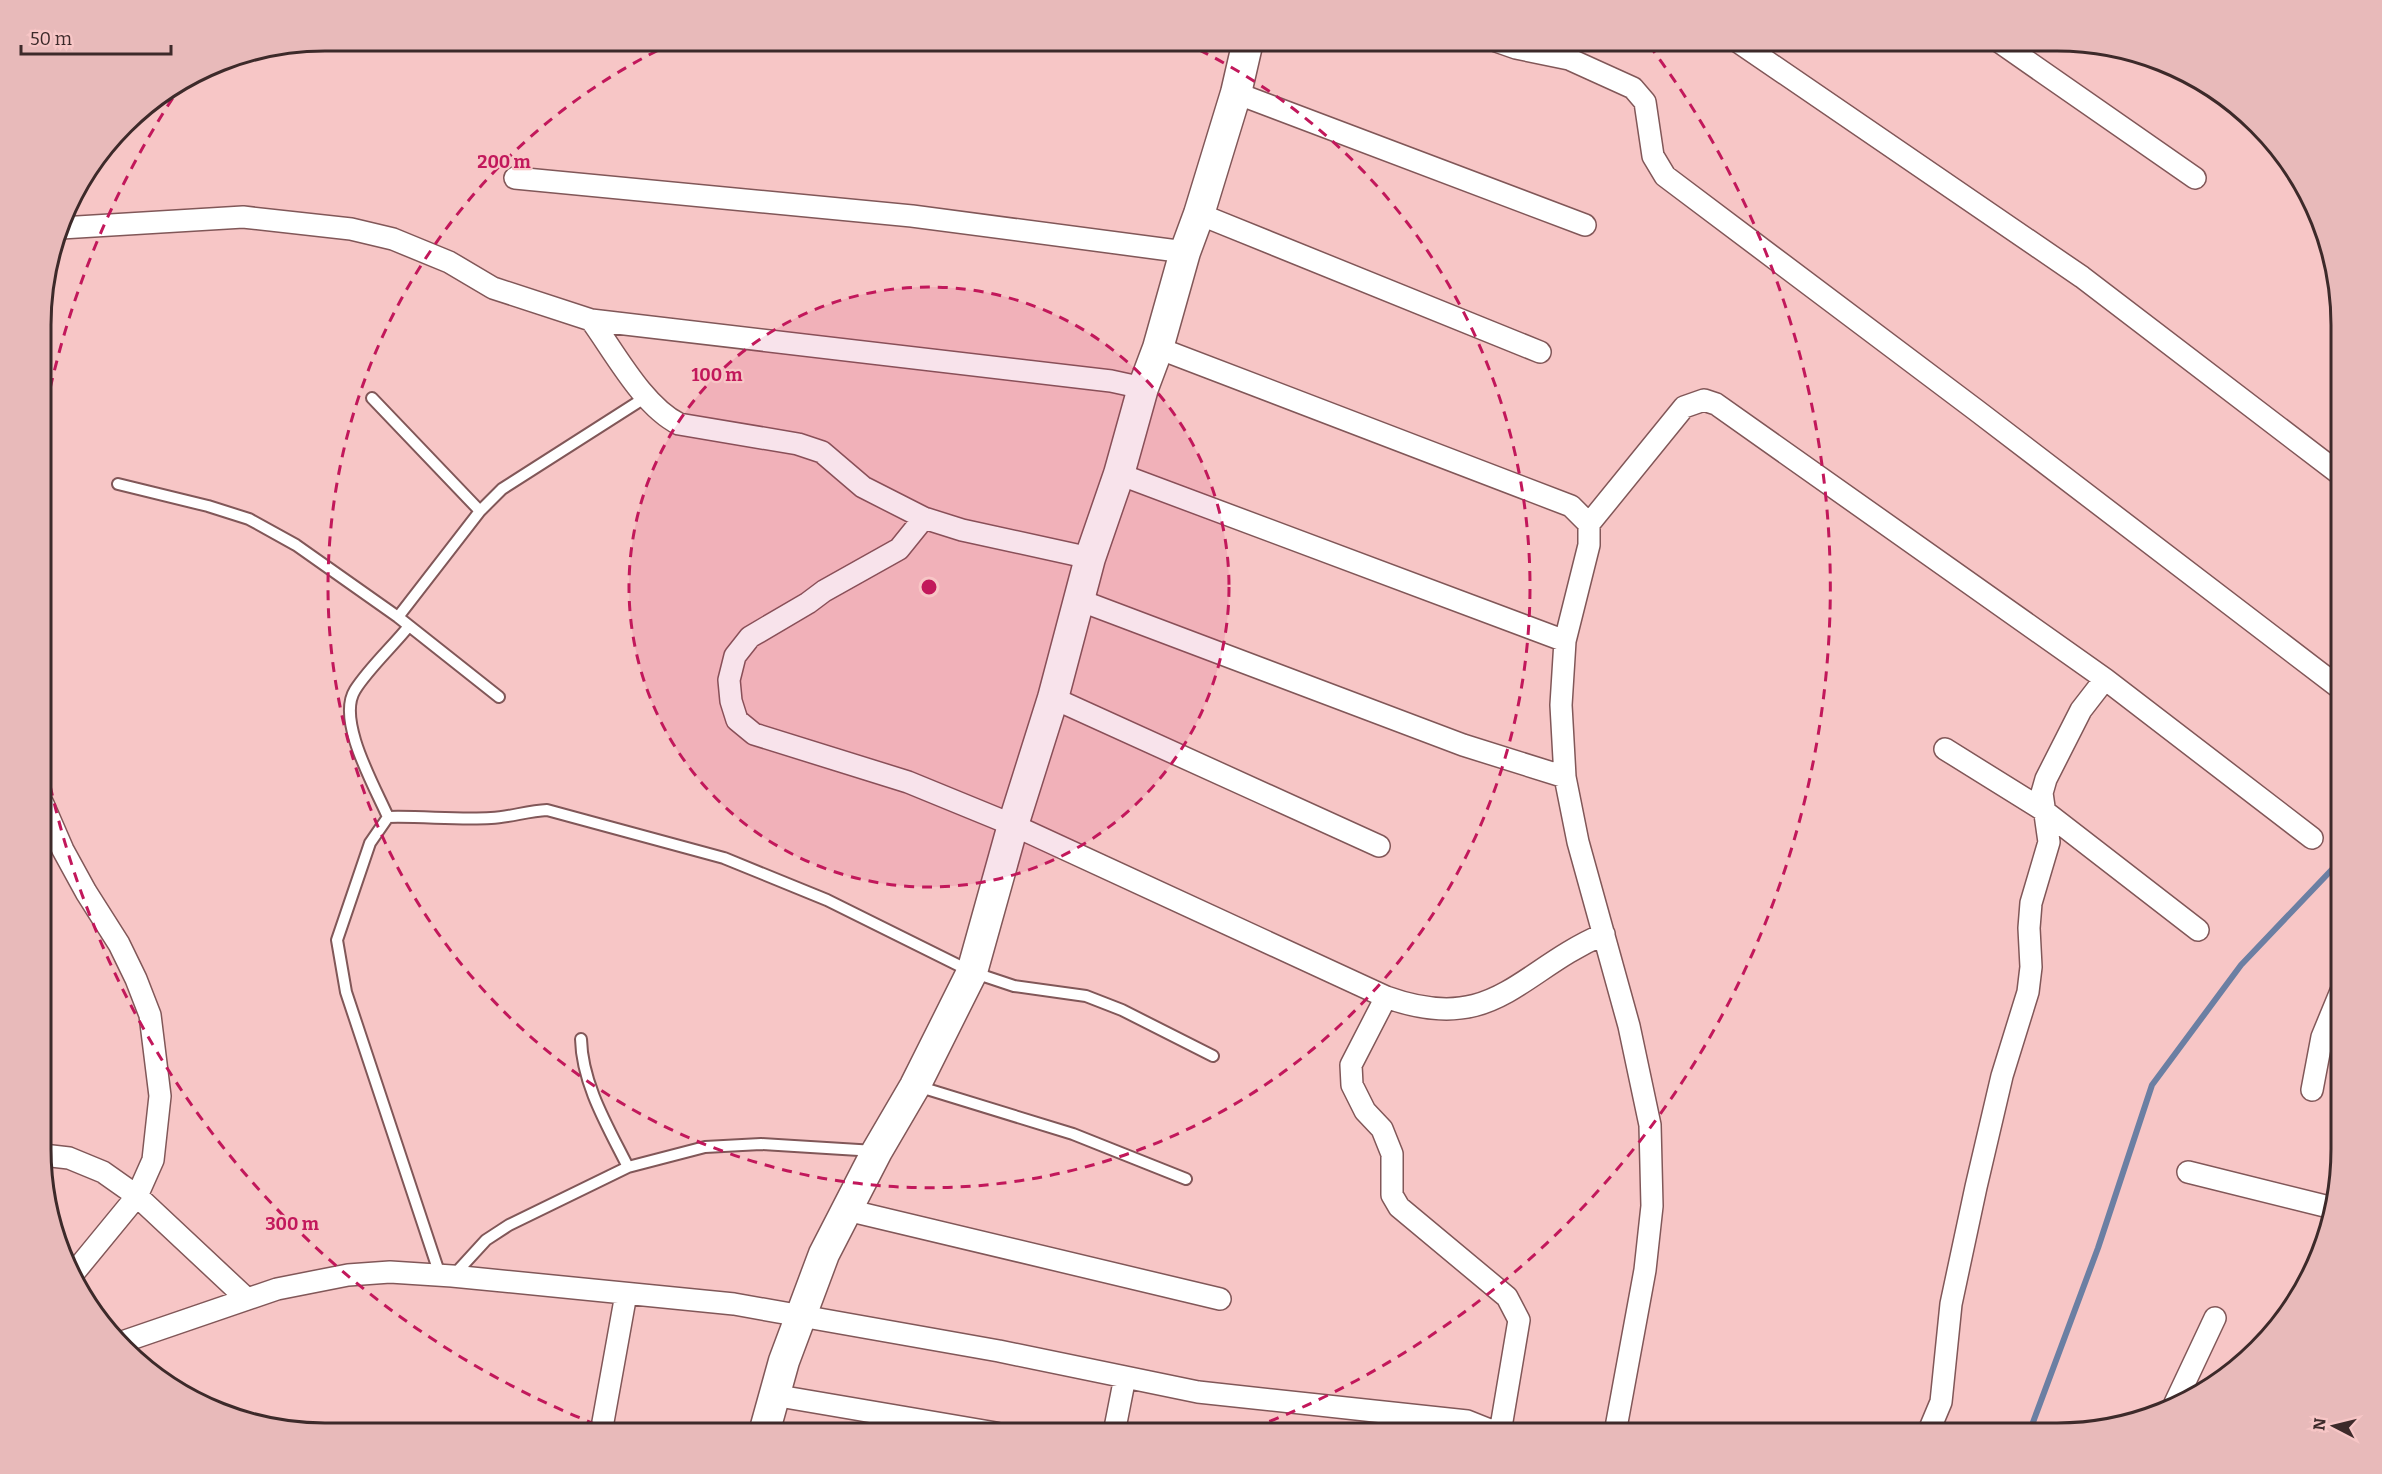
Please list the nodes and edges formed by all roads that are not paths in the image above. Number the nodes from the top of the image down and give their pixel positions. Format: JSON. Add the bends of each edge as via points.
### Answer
{"nodes":[{"id":1,"x":1246,"y":51,"type":"edge"},
{"id":2,"x":1530,"y":51,"type":"edge"},
{"id":3,"x":1753,"y":51,"type":"edge"},
{"id":4,"x":2014,"y":51,"type":"edge"},
{"id":5,"x":1236,"y":93,"type":"junction"},
{"id":6,"x":514,"y":178,"type":"dead end"},
{"id":7,"x":2195,"y":178,"type":"dead end"},
{"id":8,"x":1199,"y":214,"type":"junction"},
{"id":9,"x":1585,"y":225,"type":"dead end"},
{"id":10,"x":69,"y":227,"type":"edge"},
{"id":11,"x":1185,"y":252,"type":"junction"},
{"id":12,"x":591,"y":320,"type":"junction"},
{"id":13,"x":1158,"y":348,"type":"junction"},
{"id":14,"x":1540,"y":352,"type":"dead end"},
{"id":15,"x":1143,"y":387,"type":"junction"},
{"id":16,"x":646,"y":397,"type":"junction"},
{"id":17,"x":372,"y":398,"type":"dead end"},
{"id":18,"x":2331,"y":467,"type":"edge"},
{"id":19,"x":1119,"y":474,"type":"junction"},
{"id":20,"x":118,"y":483,"type":"dead end"},
{"id":21,"x":480,"y":510,"type":"junction"},
{"id":22,"x":924,"y":518,"type":"junction"},
{"id":23,"x":1589,"y":524,"type":"junction"},
{"id":24,"x":1090,"y":558,"type":"junction"},
{"id":25,"x":1079,"y":600,"type":"junction"},
{"id":26,"x":398,"y":617,"type":"junction"},
{"id":27,"x":409,"y":626,"type":"junction"},
{"id":28,"x":1565,"y":641,"type":"junction"},
{"id":29,"x":2104,"y":679,"type":"junction"},
{"id":30,"x":2331,"y":681,"type":"edge"},
{"id":31,"x":499,"y":697,"type":"dead end"},
{"id":32,"x":1053,"y":698,"type":"junction"},
{"id":33,"x":1945,"y":748,"type":"dead end"},
{"id":34,"x":1565,"y":777,"type":"junction"},
{"id":35,"x":2043,"y":810,"type":"junction"},
{"id":36,"x":388,"y":817,"type":"junction"},
{"id":37,"x":51,"y":822,"type":"edge"},
{"id":38,"x":1013,"y":825,"type":"junction"},
{"id":39,"x":2312,"y":838,"type":"dead end"},
{"id":40,"x":1379,"y":846,"type":"dead end"},
{"id":41,"x":2198,"y":930,"type":"dead end"},
{"id":42,"x":1604,"y":934,"type":"junction"},
{"id":43,"x":972,"y":972,"type":"junction"},
{"id":44,"x":1386,"y":997,"type":"junction"},
{"id":45,"x":2331,"y":1015,"type":"edge"},
{"id":46,"x":581,"y":1039,"type":"dead end"},
{"id":47,"x":1213,"y":1056,"type":"dead end"},
{"id":48,"x":915,"y":1086,"type":"junction"},
{"id":49,"x":2312,"y":1090,"type":"dead end"},
{"id":50,"x":877,"y":1151,"type":"junction"},
{"id":51,"x":51,"y":1156,"type":"edge"},
{"id":52,"x":628,"y":1167,"type":"junction"},
{"id":53,"x":2188,"y":1172,"type":"dead end"},
{"id":54,"x":1186,"y":1179,"type":"dead end"},
{"id":55,"x":137,"y":1196,"type":"junction"},
{"id":56,"x":2325,"y":1206,"type":"edge"},
{"id":57,"x":847,"y":1210,"type":"junction"},
{"id":58,"x":78,"y":1268,"type":"edge"},
{"id":59,"x":446,"y":1276,"type":"junction"},
{"id":60,"x":626,"y":1294,"type":"junction"},
{"id":61,"x":247,"y":1299,"type":"junction"},
{"id":62,"x":1220,"y":1299,"type":"dead end"},
{"id":63,"x":800,"y":1315,"type":"junction"},
{"id":64,"x":2215,"y":1318,"type":"dead end"},
{"id":65,"x":128,"y":1340,"type":"edge"},
{"id":66,"x":1125,"y":1377,"type":"junction"},
{"id":67,"x":773,"y":1395,"type":"junction"},
{"id":68,"x":2178,"y":1395,"type":"edge"},
{"id":69,"x":603,"y":1423,"type":"edge"},
{"id":70,"x":767,"y":1423,"type":"edge"},
{"id":71,"x":937,"y":1423,"type":"edge"},
{"id":72,"x":1116,"y":1423,"type":"edge"},
{"id":73,"x":1472,"y":1423,"type":"edge"},
{"id":74,"x":1500,"y":1423,"type":"edge"},
{"id":75,"x":1617,"y":1423,"type":"edge"},
{"id":76,"x":1932,"y":1423,"type":"edge"}],
"edges":[{"from":1,"to":5,"type":"street"},
{"from":2,"to":30,"type":"street","via":[[1569,59],[1633,87],[1645,102],[1653,156],[1665,176]]},
{"from":3,"to":18,"type":"street","via":[[2082,277]]},
{"from":4,"to":7,"type":"street"},
{"from":5,"to":8,"type":"street"},
{"from":5,"to":9,"type":"street"},
{"from":6,"to":11,"type":"street","via":[[912,216]]},
{"from":8,"to":11,"type":"street"},
{"from":8,"to":14,"type":"street"},
{"from":10,"to":12,"type":"street","via":[[243,217],[351,229],[393,239],[449,262],[493,288]]},
{"from":11,"to":13,"type":"street"},
{"from":12,"to":15,"type":"street"},
{"from":12,"to":16,"type":"street"},
{"from":13,"to":15,"type":"street"},
{"from":13,"to":23,"type":"street","via":[[1571,506]]},
{"from":15,"to":19,"type":"street"},
{"from":16,"to":21,"type":"lane","via":[[502,489]]},
{"from":16,"to":22,"type":"street","via":[[668,419],[679,424],[798,444],[822,452],[863,487]]},
{"from":17,"to":21,"type":"lane"},
{"from":19,"to":24,"type":"street"},
{"from":19,"to":28,"type":"street"},
{"from":20,"to":26,"type":"lane","via":[[249,519],[296,545]]},
{"from":21,"to":26,"type":"lane"},
{"from":22,"to":24,"type":"street"},
{"from":22,"to":38,"type":"street","via":[[899,549],[750,637],[735,656],[729,680],[731,701],[737,720],[754,734],[908,782]]},
{"from":23,"to":28,"type":"street","via":[[1589,545]]},
{"from":23,"to":29,"type":"street","via":[[1684,407],[1704,400],[1716,404]]},
{"from":24,"to":25,"type":"street"},
{"from":25,"to":32,"type":"street"},
{"from":25,"to":34,"type":"street","via":[[1464,746]]},
{"from":26,"to":27,"type":"lane"},
{"from":27,"to":31,"type":"lane"},
{"from":27,"to":36,"type":"lane","via":[[354,691],[348,708],[351,731]]},
{"from":28,"to":34,"type":"street","via":[[1561,705]]},
{"from":29,"to":35,"type":"street","via":[[2081,710],[2046,779]]},
{"from":29,"to":39,"type":"street"},
{"from":32,"to":38,"type":"street"},
{"from":32,"to":40,"type":"street"},
{"from":33,"to":35,"type":"street"},
{"from":34,"to":42,"type":"street","via":[[1578,842]]},
{"from":35,"to":41,"type":"street"},
{"from":35,"to":76,"type":"street","via":[[2049,842],[2031,903],[2028,992],[2002,1076],[1976,1187],[1951,1304],[1941,1402]]},
{"from":36,"to":43,"type":"lane","via":[[512,817],[547,810],[622,829],[724,858],[827,900]]},
{"from":36,"to":59,"type":"lane","via":[[370,843],[337,940],[346,992]]},
{"from":37,"to":55,"type":"street","via":[[86,892],[119,944],[150,1015],[160,1096],[153,1160]]},
{"from":38,"to":43,"type":"street"},
{"from":38,"to":44,"type":"street"},
{"from":42,"to":44,"type":"street","via":[[1485,1003],[1451,1010],[1414,1007]]},
{"from":42,"to":75,"type":"street","via":[[1650,1125],[1652,1206],[1645,1270]]},
{"from":43,"to":47,"type":"lane","via":[[1014,986],[1086,996]]},
{"from":43,"to":48,"type":"street"},
{"from":44,"to":74,"type":"street","via":[[1351,1065],[1352,1085],[1365,1111],[1382,1129],[1392,1154],[1392,1195],[1399,1207],[1507,1297],[1515,1309],[1519,1320]]},
{"from":45,"to":49,"type":"street","via":[[2322,1037]]},
{"from":46,"to":52,"type":"lane","via":[[581,1060],[587,1080]]},
{"from":48,"to":50,"type":"street"},
{"from":48,"to":54,"type":"lane","via":[[1073,1134]]},
{"from":50,"to":52,"type":"lane","via":[[761,1144],[705,1147]]},
{"from":50,"to":57,"type":"street"},
{"from":51,"to":55,"type":"street","via":[[86,1164]]},
{"from":52,"to":59,"type":"lane","via":[[509,1225]]},
{"from":53,"to":56,"type":"street"},
{"from":55,"to":58,"type":"street"},
{"from":55,"to":61,"type":"street"},
{"from":57,"to":62,"type":"street"},
{"from":57,"to":63,"type":"street"},
{"from":59,"to":60,"type":"street"},
{"from":59,"to":61,"type":"street","via":[[390,1272],[348,1275]]},
{"from":60,"to":63,"type":"street","via":[[686,1298]]},
{"from":60,"to":69,"type":"street"},
{"from":61,"to":65,"type":"street"},
{"from":63,"to":66,"type":"street"},
{"from":63,"to":67,"type":"street"},
{"from":64,"to":68,"type":"street"},
{"from":66,"to":72,"type":"street"},
{"from":66,"to":73,"type":"street","via":[[1198,1392]]},
{"from":67,"to":70,"type":"street"},
{"from":67,"to":71,"type":"street"}]}
